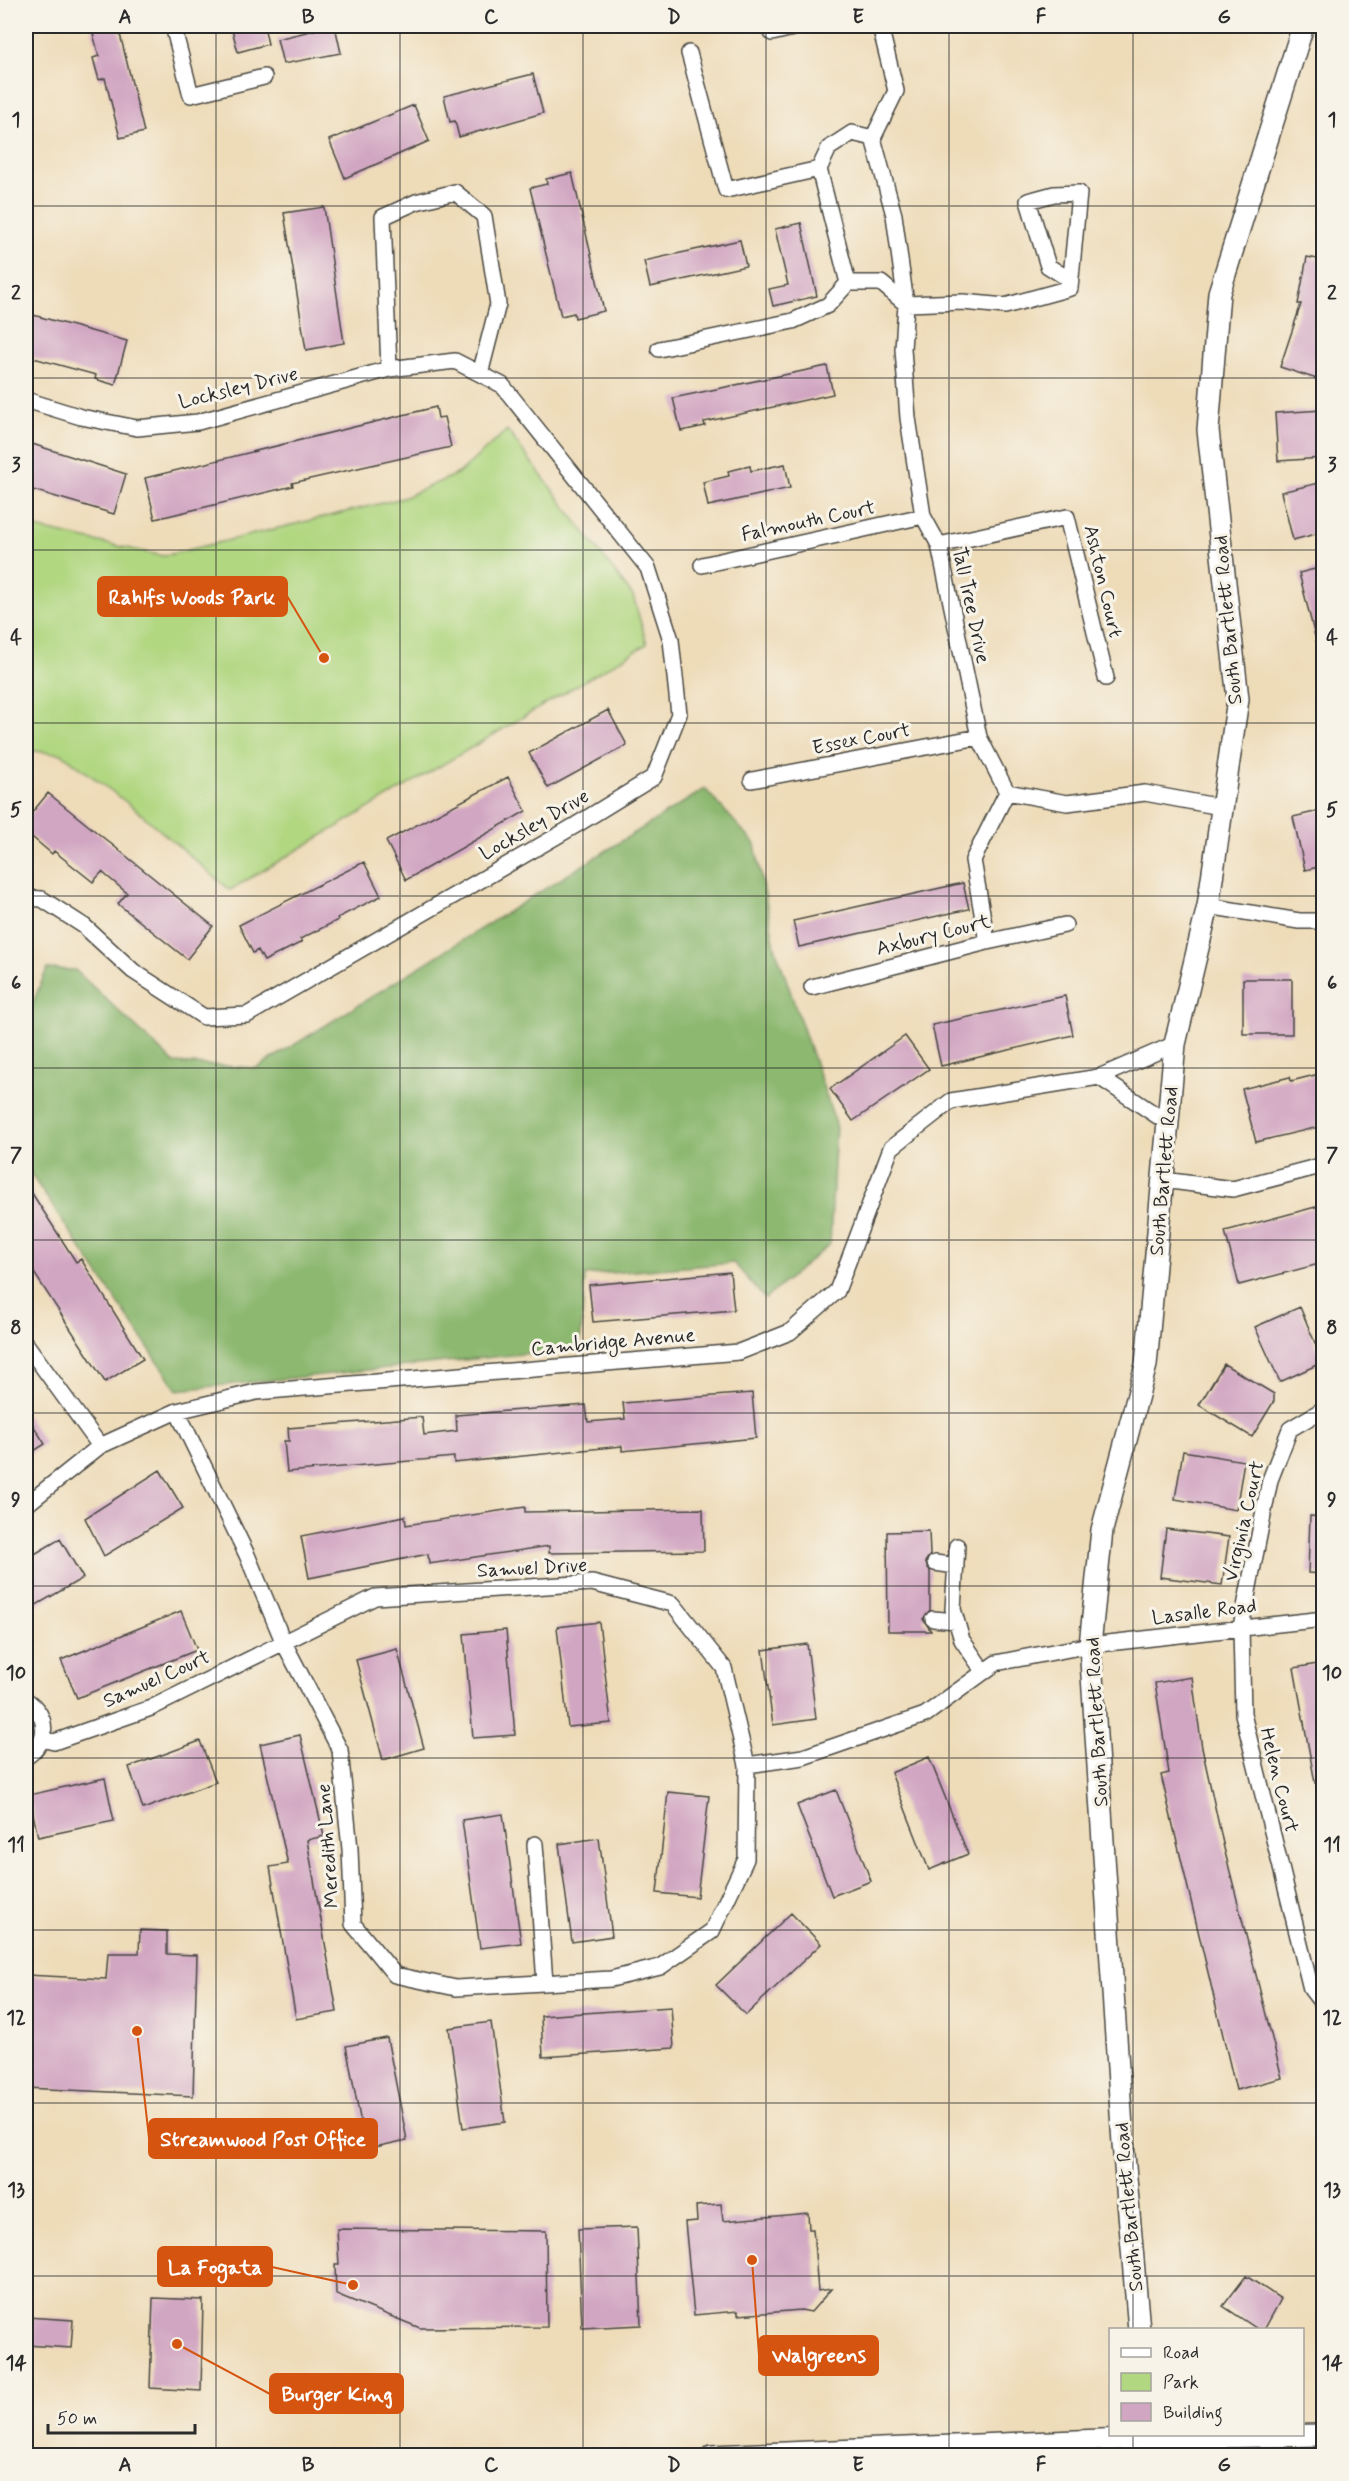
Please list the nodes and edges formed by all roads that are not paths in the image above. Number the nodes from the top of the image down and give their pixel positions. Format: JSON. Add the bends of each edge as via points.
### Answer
{"nodes":[{"id":1,"x":173,"y":26,"type":"edge"},
{"id":2,"x":801,"y":26,"type":"edge"},
{"id":3,"x":880,"y":26,"type":"edge"},
{"id":4,"x":1303,"y":26,"type":"edge"},
{"id":5,"x":772,"y":33,"type":"dead end"},
{"id":6,"x":689,"y":52,"type":"dead end"},
{"id":7,"x":264,"y":77,"type":"dead end"},
{"id":8,"x":873,"y":138,"type":"junction"},
{"id":9,"x":819,"y":170,"type":"junction"},
{"id":10,"x":1070,"y":280,"type":"junction"},
{"id":11,"x":848,"y":283,"type":"junction"},
{"id":12,"x":906,"y":304,"type":"junction"},
{"id":13,"x":659,"y":349,"type":"dead end"},
{"id":14,"x":389,"y":369,"type":"junction"},
{"id":15,"x":480,"y":374,"type":"junction"},
{"id":16,"x":26,"y":400,"type":"edge"},
{"id":17,"x":923,"y":516,"type":"junction"},
{"id":18,"x":939,"y":544,"type":"junction"},
{"id":19,"x":702,"y":565,"type":"dead end"},
{"id":20,"x":1106,"y":678,"type":"dead end"},
{"id":21,"x":979,"y":737,"type":"junction"},
{"id":22,"x":752,"y":780,"type":"dead end"},
{"id":23,"x":1007,"y":792,"type":"junction"},
{"id":24,"x":1221,"y":807,"type":"junction"},
{"id":25,"x":26,"y":898,"type":"edge"},
{"id":26,"x":1208,"y":906,"type":"junction"},
{"id":27,"x":1323,"y":921,"type":"edge"},
{"id":28,"x":1065,"y":925,"type":"dead end"},
{"id":29,"x":987,"y":942,"type":"junction"},
{"id":30,"x":812,"y":987,"type":"dead end"},
{"id":31,"x":1175,"y":1044,"type":"junction"},
{"id":32,"x":1099,"y":1077,"type":"junction"},
{"id":33,"x":1168,"y":1123,"type":"junction"},
{"id":34,"x":1323,"y":1165,"type":"edge"},
{"id":35,"x":1163,"y":1180,"type":"junction"},
{"id":36,"x":26,"y":1344,"type":"edge"},
{"id":37,"x":1323,"y":1409,"type":"edge"},
{"id":38,"x":177,"y":1411,"type":"junction"},
{"id":39,"x":100,"y":1446,"type":"junction"},
{"id":40,"x":26,"y":1505,"type":"edge"},
{"id":41,"x":957,"y":1546,"type":"dead end"},
{"id":42,"x":935,"y":1563,"type":"dead end"},
{"id":43,"x":956,"y":1566,"type":"junction"},
{"id":44,"x":933,"y":1619,"type":"dead end"},
{"id":45,"x":1323,"y":1619,"type":"edge"},
{"id":46,"x":956,"y":1621,"type":"junction"},
{"id":47,"x":1241,"y":1627,"type":"junction"},
{"id":48,"x":283,"y":1641,"type":"junction"},
{"id":49,"x":1090,"y":1645,"type":"junction"},
{"id":50,"x":984,"y":1672,"type":"junction"},
{"id":51,"x":26,"y":1700,"type":"edge"},
{"id":52,"x":42,"y":1739,"type":"junction"},
{"id":53,"x":26,"y":1757,"type":"edge"},
{"id":54,"x":747,"y":1765,"type":"junction"},
{"id":55,"x":535,"y":1844,"type":"dead end"},
{"id":56,"x":545,"y":1983,"type":"junction"},
{"id":57,"x":1323,"y":2006,"type":"edge"},
{"id":58,"x":1139,"y":2328,"type":"edge"},
{"id":59,"x":1323,"y":2435,"type":"edge"},
{"id":60,"x":1301,"y":2436,"type":"edge"},
{"id":61,"x":1304,"y":2436,"type":"edge"},
{"id":62,"x":1150,"y":2443,"type":"edge"},
{"id":63,"x":712,"y":2456,"type":"edge"}],
"edges":[{"from":1,"to":7,"type":"street","via":[[191,95]]},
{"from":2,"to":5,"type":"street"},
{"from":3,"to":8,"type":"street","via":[[896,91]]},
{"from":4,"to":24,"type":"main road","name":"South Bartlett Road","via":[[1220,293],[1208,430],[1239,699]]},
{"from":6,"to":9,"type":"street","via":[[726,190]]},
{"from":8,"to":9,"type":"street","via":[[852,133],[829,148]]},
{"from":8,"to":12,"type":"street","name":"Tall Tree Drive","via":[[894,215]]},
{"from":9,"to":11,"type":"street"},
{"from":10,"to":10,"type":"street","via":[[1078,193],[1028,201],[1048,266]]},
{"from":10,"to":12,"type":"street","via":[[1070,288],[1005,306],[963,302]]},
{"from":11,"to":12,"type":"street","via":[[881,283]]},
{"from":11,"to":13,"type":"street","via":[[828,305],[793,321]]},
{"from":12,"to":17,"type":"street","name":"Tall Tree Drive","via":[[903,349],[908,418]]},
{"from":14,"to":15,"type":"street","name":"Locksley Drive","via":[[455,361]]},
{"from":14,"to":15,"type":"street","via":[[383,217],[416,202],[455,192],[484,216],[498,304]]},
{"from":14,"to":16,"type":"street","name":"Locksley Drive","via":[[198,422],[137,428],[81,417]]},
{"from":15,"to":25,"type":"street","name":"Locksley Drive","via":[[502,385],[648,568],[671,640],[679,714],[654,777],[247,1015],[204,1017],[133,971],[84,926],[42,899]]},
{"from":17,"to":18,"type":"street","name":"Tall Tree Drive"},
{"from":17,"to":19,"type":"street","name":"Falmouth Court"},
{"from":18,"to":20,"type":"street","name":"Ashton Court","via":[[1067,517]]},
{"from":18,"to":21,"type":"street","name":"Tall Tree Drive"},
{"from":21,"to":22,"type":"street","name":"Essex Court"},
{"from":21,"to":23,"type":"street","name":"Tall Tree Drive"},
{"from":23,"to":24,"type":"street","via":[[1066,803],[1145,793]]},
{"from":23,"to":29,"type":"street","via":[[973,860]]},
{"from":24,"to":26,"type":"main road","name":"South Bartlett Road"},
{"from":26,"to":27,"type":"street","via":[[1299,921]]},
{"from":26,"to":31,"type":"main road","name":"South Bartlett Road"},
{"from":28,"to":29,"type":"street","name":"Axbury Court"},
{"from":29,"to":30,"type":"street","name":"Axbury Court"},
{"from":31,"to":32,"type":"street","name":"Cambridge Avenue"},
{"from":31,"to":33,"type":"main road","name":"South Bartlett Road"},
{"from":32,"to":33,"type":"street"},
{"from":32,"to":38,"type":"street","name":"Cambridge Avenue","via":[[951,1101],[891,1148],[837,1291],[790,1332],[739,1352],[256,1392]]},
{"from":33,"to":35,"type":"main road","name":"South Bartlett Road"},
{"from":34,"to":35,"type":"street","via":[[1233,1189]]},
{"from":35,"to":49,"type":"main road","name":"South Bartlett Road","via":[[1146,1365],[1102,1530]]},
{"from":36,"to":39,"type":"street"},
{"from":37,"to":47,"type":"street","name":"Virginia Court","via":[[1290,1429],[1270,1480]]},
{"from":38,"to":39,"type":"street","name":"Cambridge Avenue"},
{"from":38,"to":48,"type":"street","name":"Meredith Lane","via":[[247,1555]]},
{"from":39,"to":40,"type":"street","name":"Cambridge Avenue"},
{"from":41,"to":43,"type":"street"},
{"from":42,"to":43,"type":"street"},
{"from":43,"to":46,"type":"street"},
{"from":44,"to":46,"type":"street"},
{"from":45,"to":47,"type":"street","name":"Lasalle Road"},
{"from":46,"to":50,"type":"street","via":[[962,1640]]},
{"from":47,"to":49,"type":"street","name":"Lasalle Road"},
{"from":47,"to":57,"type":"street","name":"Helen Court","via":[[1243,1714],[1311,1989]]},
{"from":48,"to":52,"type":"street","name":"Samuel Court","via":[[151,1708],[54,1742]]},
{"from":48,"to":54,"type":"street","name":"Samuel Drive","via":[[375,1597],[592,1583],[673,1604],[724,1668]]},
{"from":48,"to":56,"type":"street","name":"Meredith Lane","via":[[340,1750],[354,1924],[394,1975],[456,1988]]},
{"from":49,"to":50,"type":"street","via":[[996,1663]]},
{"from":49,"to":58,"type":"main road","name":"South Bartlett Road"},
{"from":50,"to":54,"type":"street","via":[[925,1715],[803,1757]]},
{"from":51,"to":52,"type":"street","via":[[42,1716]]},
{"from":52,"to":53,"type":"street"},
{"from":54,"to":56,"type":"street","name":"Meredith Lane","via":[[746,1859],[712,1931],[660,1967],[610,1979]]},
{"from":55,"to":56,"type":"street"},
{"from":59,"to":61,"type":"main road"},
{"from":60,"to":62,"type":"main road"},
{"from":62,"to":63,"type":"main road"}]}
